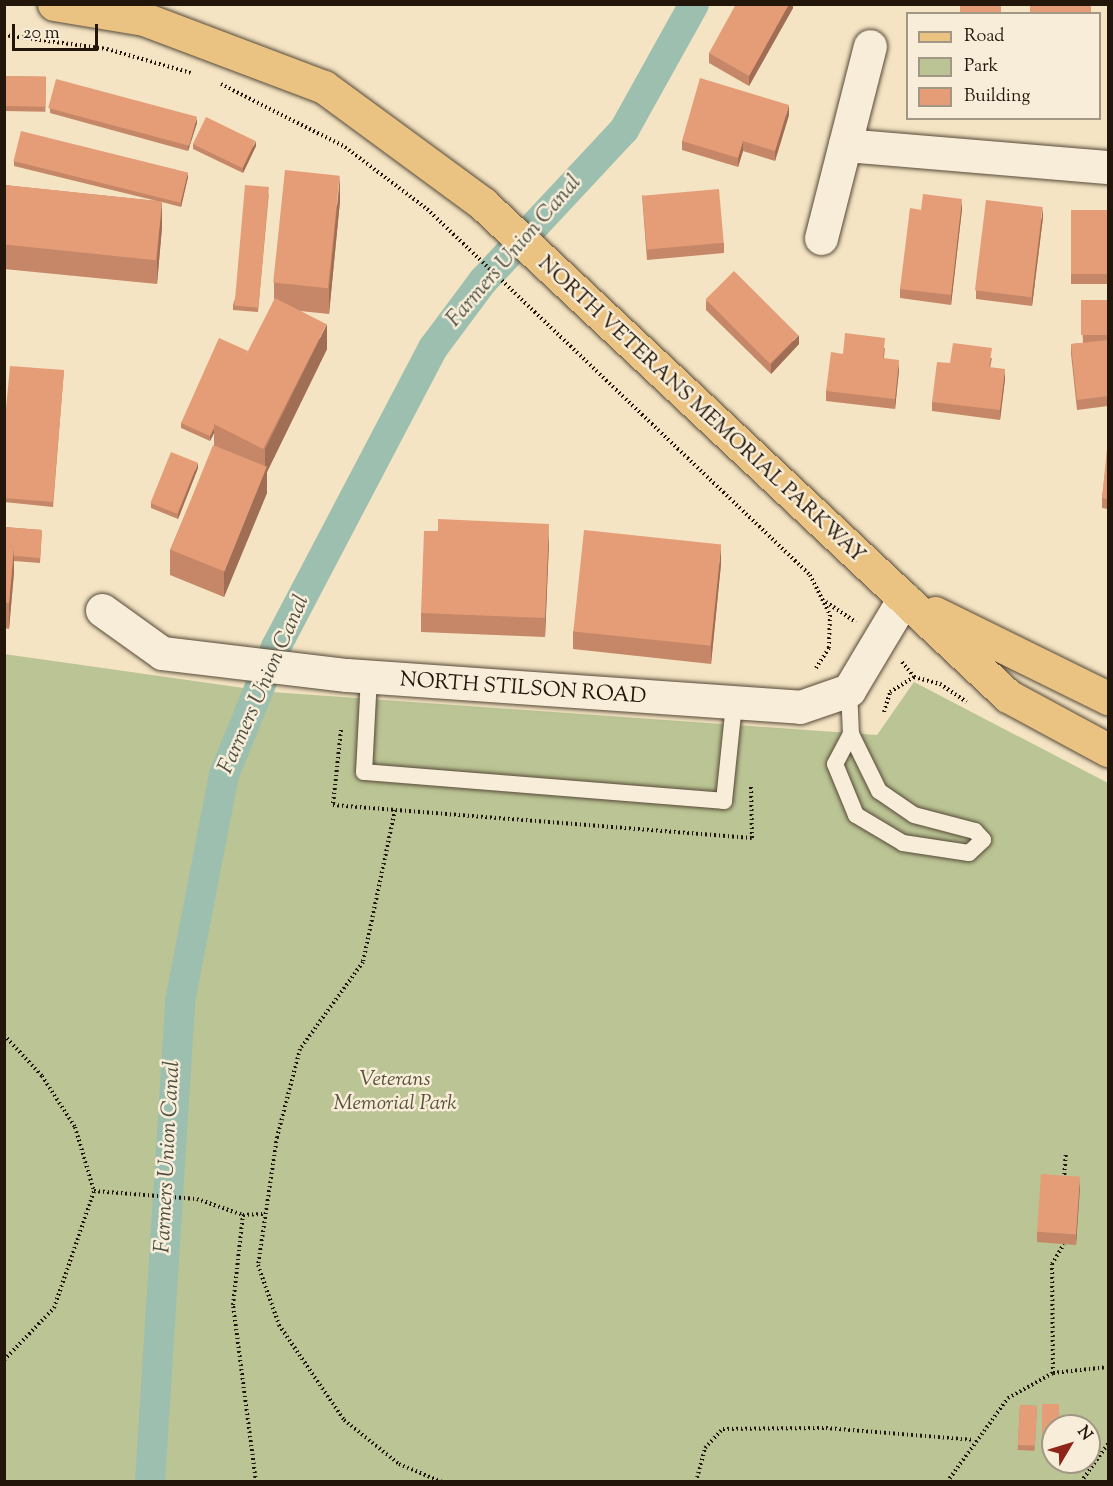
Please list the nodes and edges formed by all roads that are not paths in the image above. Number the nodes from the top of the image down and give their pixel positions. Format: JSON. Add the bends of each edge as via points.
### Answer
{"nodes":[{"id":1,"x":54,"y":4,"type":"edge"},
{"id":2,"x":870,"y":46,"type":"dead end"},
{"id":3,"x":845,"y":145,"type":"junction"},
{"id":4,"x":1108,"y":167,"type":"edge"},
{"id":5,"x":821,"y":238,"type":"dead end"},
{"id":6,"x":904,"y":598,"type":"junction"},
{"id":7,"x":102,"y":610,"type":"dead end"},
{"id":8,"x":369,"y":677,"type":"junction"},
{"id":9,"x":849,"y":690,"type":"junction"},
{"id":10,"x":1108,"y":698,"type":"edge"},
{"id":11,"x":734,"y":705,"type":"junction"},
{"id":12,"x":851,"y":734,"type":"junction"},
{"id":13,"x":1108,"y":750,"type":"edge"}],
"edges":[{"from":1,"to":6,"type":"main road","name":"NORTH VETERANS MEMORIAL PARKWAY","via":[[144,19],[324,87],[483,204]]},
{"from":2,"to":3,"type":"street"},
{"from":3,"to":4,"type":"street"},
{"from":3,"to":5,"type":"street"},
{"from":6,"to":9,"type":"street"},
{"from":6,"to":10,"type":"main road","name":"NORTH VETERANS MEMORIAL PARKWAY"},
{"from":6,"to":13,"type":"main road","name":"NORTH VETERANS MEMORIAL PARKWAY","via":[[1008,696]]},
{"from":7,"to":8,"type":"street","name":"NORTH STILSON ROAD","via":[[162,653]]},
{"from":8,"to":11,"type":"street","name":"NORTH STILSON ROAD"},
{"from":8,"to":11,"type":"lane","via":[[364,772],[724,801]]},
{"from":9,"to":11,"type":"street","name":"NORTH STILSON ROAD","via":[[800,707]]},
{"from":9,"to":12,"type":"lane"},
{"from":12,"to":12,"type":"lane","via":[[835,764],[856,815],[903,843],[969,853],[983,840],[975,831],[914,815],[879,791]]}]}
